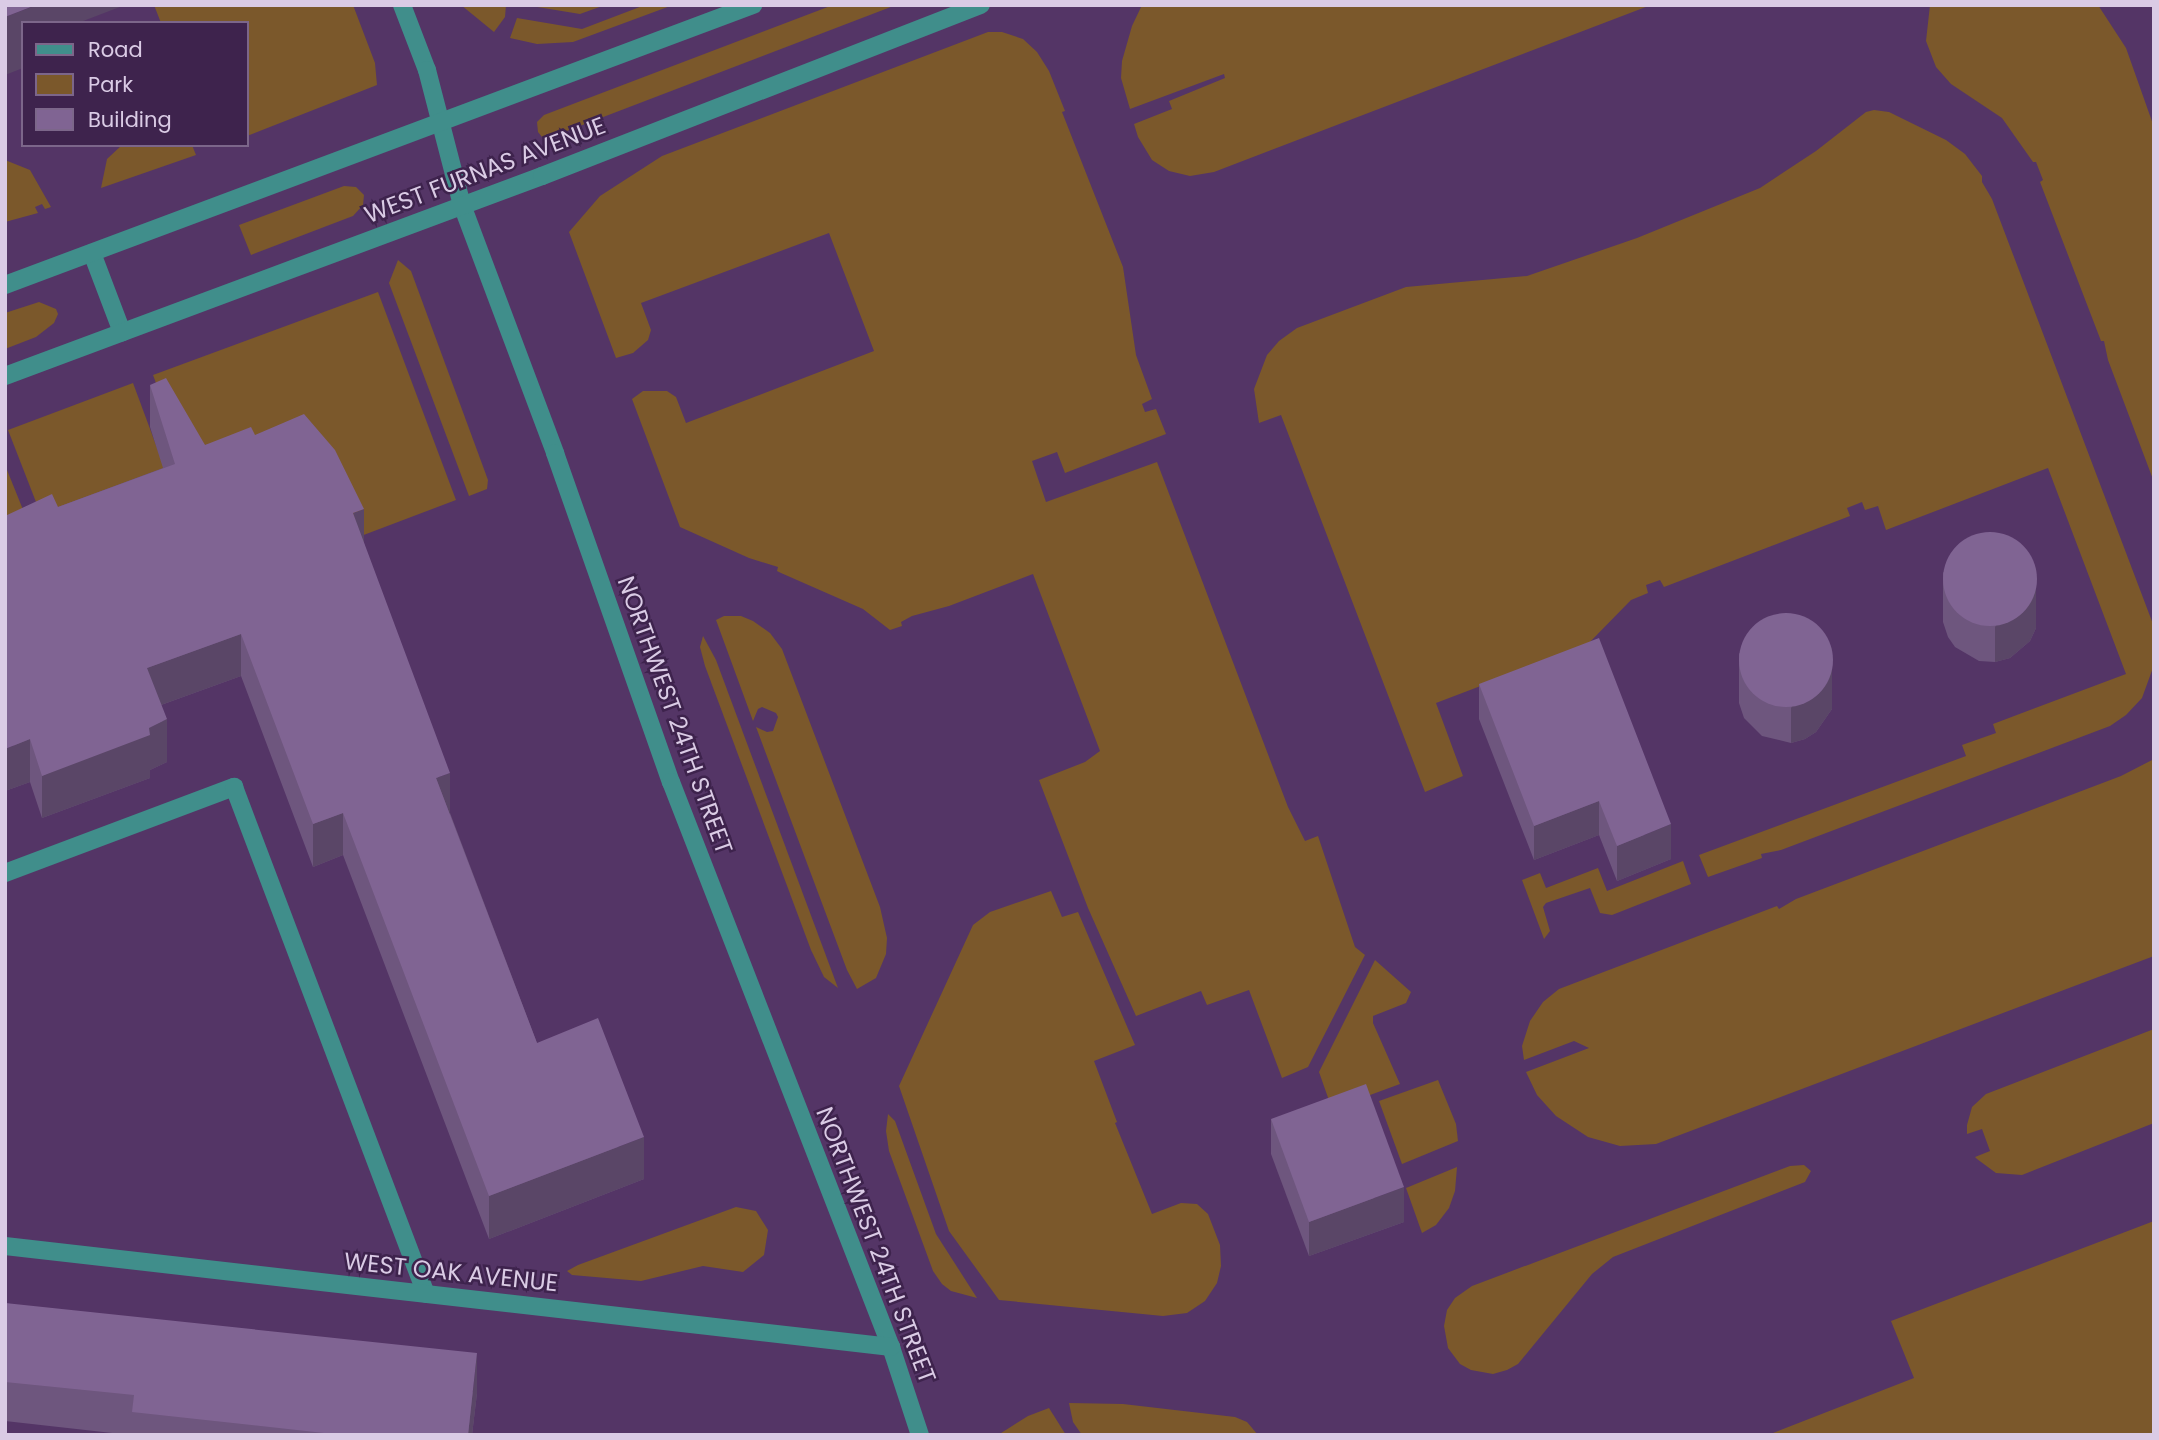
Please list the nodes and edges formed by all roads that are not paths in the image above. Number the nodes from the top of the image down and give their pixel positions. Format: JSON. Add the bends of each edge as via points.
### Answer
{"nodes":[{"id":1,"x":402,"y":5,"type":"edge"},
{"id":2,"x":753,"y":5,"type":"edge"},
{"id":3,"x":981,"y":5,"type":"edge"},
{"id":4,"x":441,"y":122,"type":"junction"},
{"id":5,"x":461,"y":205,"type":"junction"},
{"id":6,"x":92,"y":253,"type":"junction"},
{"id":7,"x":5,"y":285,"type":"edge"},
{"id":8,"x":122,"y":332,"type":"junction"},
{"id":9,"x":5,"y":376,"type":"edge"},
{"id":10,"x":5,"y":873,"type":"edge"},
{"id":11,"x":5,"y":1246,"type":"edge"},
{"id":12,"x":426,"y":1294,"type":"junction"},
{"id":13,"x":891,"y":1347,"type":"junction"},
{"id":14,"x":920,"y":1435,"type":"edge"}],
"edges":[{"from":1,"to":4,"type":"lane","name":"NORTHWEST 24TH STREET"},
{"from":2,"to":4,"type":"lane"},
{"from":3,"to":5,"type":"lane","name":"WEST FURNAS AVENUE"},
{"from":4,"to":5,"type":"lane","name":"NORTHWEST 24TH STREET"},
{"from":4,"to":6,"type":"lane"},
{"from":5,"to":8,"type":"lane","name":"WEST FURNAS AVENUE"},
{"from":5,"to":13,"type":"lane","name":"NORTHWEST 24TH STREET","via":[[671,782]]},
{"from":6,"to":7,"type":"lane"},
{"from":6,"to":8,"type":"lane"},
{"from":8,"to":9,"type":"lane","name":"WEST FURNAS AVENUE"},
{"from":10,"to":12,"type":"lane","via":[[234,787]]},
{"from":11,"to":12,"type":"lane","name":"WEST OAK AVENUE"},
{"from":12,"to":13,"type":"lane","name":"WEST OAK AVENUE"},
{"from":13,"to":14,"type":"lane","name":"NORTHWEST 24TH STREET"}]}
